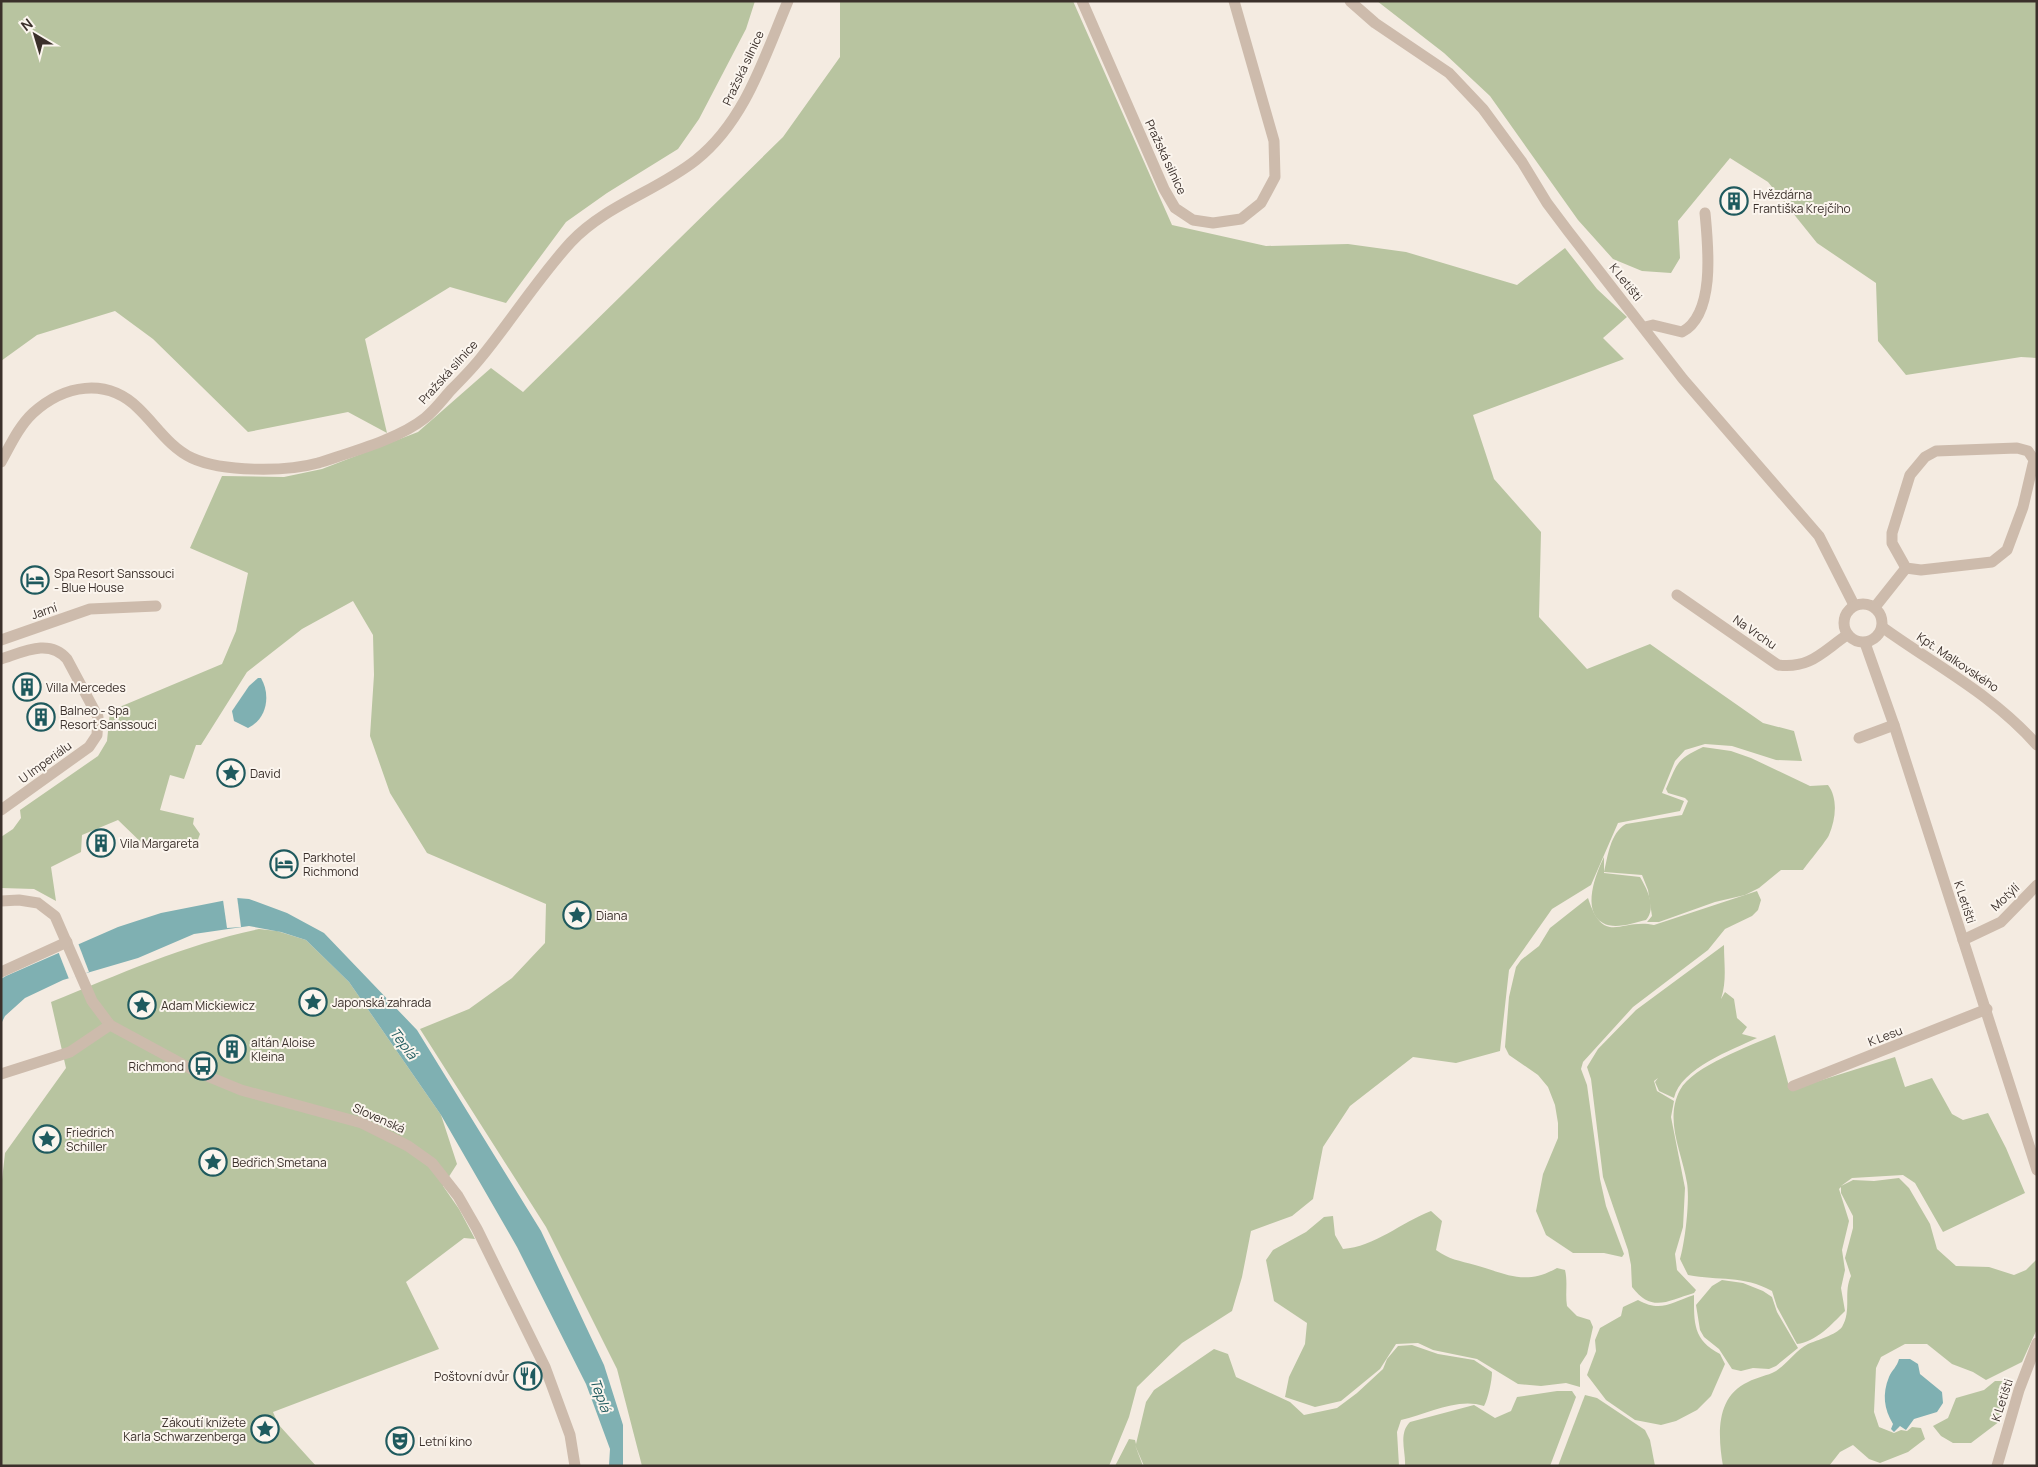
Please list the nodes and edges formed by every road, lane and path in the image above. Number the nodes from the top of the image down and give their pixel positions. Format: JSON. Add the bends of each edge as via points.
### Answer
{"nodes":[{"id":1,"x":788,"y":1,"type":"edge"},
{"id":2,"x":1082,"y":1,"type":"edge"},
{"id":3,"x":1234,"y":1,"type":"edge"},
{"id":4,"x":1350,"y":1,"type":"edge"},
{"id":5,"x":1705,"y":213,"type":"dead end"},
{"id":6,"x":1645,"y":327,"type":"junction"},
{"id":7,"x":1,"y":462,"type":"edge"},
{"id":8,"x":1906,"y":568,"type":"junction"},
{"id":9,"x":1677,"y":595,"type":"dead end"},
{"id":10,"x":1854,"y":605,"type":"junction"},
{"id":11,"x":156,"y":606,"type":"dead end"},
{"id":12,"x":1875,"y":607,"type":"junction"},
{"id":13,"x":1882,"y":627,"type":"junction"},
{"id":14,"x":1847,"y":634,"type":"junction"},
{"id":15,"x":1,"y":640,"type":"edge"},
{"id":16,"x":1865,"y":642,"type":"junction"},
{"id":17,"x":1,"y":659,"type":"edge"},
{"id":18,"x":1894,"y":725,"type":"junction"},
{"id":19,"x":1859,"y":738,"type":"dead end"},
{"id":20,"x":2037,"y":744,"type":"edge"},
{"id":21,"x":1,"y":810,"type":"edge"},
{"id":22,"x":2037,"y":885,"type":"edge"},
{"id":23,"x":1,"y":901,"type":"edge"},
{"id":24,"x":1963,"y":940,"type":"junction"},
{"id":25,"x":68,"y":944,"type":"junction"},
{"id":26,"x":1,"y":972,"type":"edge"},
{"id":27,"x":1987,"y":1009,"type":"junction"},
{"id":28,"x":110,"y":1025,"type":"junction"},
{"id":29,"x":1,"y":1074,"type":"edge"},
{"id":30,"x":1793,"y":1086,"type":"dead end"},
{"id":31,"x":2037,"y":1170,"type":"edge"},
{"id":32,"x":2037,"y":1343,"type":"edge"},
{"id":33,"x":575,"y":1466,"type":"edge"},
{"id":34,"x":1998,"y":1466,"type":"edge"}],
"edges":[{"from":1,"to":7,"type":"street","name":"Pražská silnice","via":[[740,109],[722,135],[694,161],[606,214],[574,239],[544,273],[482,357],[425,418],[396,435],[316,463],[281,470],[216,465],[177,449],[124,397],[104,388],[85,387],[57,396],[32,414]]},
{"from":2,"to":3,"type":"street","name":"Pražská silnice","via":[[1175,208],[1193,220],[1213,223],[1241,219],[1260,203],[1275,177],[1274,141]]},
{"from":4,"to":6,"type":"street","name":"K Letišti","via":[[1375,23],[1450,73],[1483,109],[1552,210]]},
{"from":5,"to":6,"type":"street","via":[[1709,257],[1703,304],[1697,318],[1682,332],[1653,325]]},
{"from":6,"to":10,"type":"street","name":"K Letišti","via":[[1683,379],[1819,536]]},
{"from":8,"to":8,"type":"street","via":[[1895,549],[1892,533],[1910,474],[1924,457],[1936,451],[2017,448],[2028,451],[2034,460],[2023,507],[2007,550],[1992,562],[1921,570]]},
{"from":8,"to":12,"type":"street"},
{"from":9,"to":14,"type":"street","name":"Na Vrchu","via":[[1778,665],[1794,667],[1805,664]]},
{"from":10,"to":12,"type":"street","via":[[1865,603]]},
{"from":10,"to":14,"type":"street","via":[[1844,618]]},
{"from":11,"to":15,"type":"street","name":"Jarní","via":[[90,609]]},
{"from":12,"to":13,"type":"street","via":[[1882,616]]},
{"from":13,"to":16,"type":"street","via":[[1876,638]]},
{"from":13,"to":20,"type":"street","name":"Kpt. Malkovského","via":[[1973,686],[2019,724]]},
{"from":14,"to":16,"type":"street","via":[[1855,641]]},
{"from":16,"to":18,"type":"street","name":"K Letišti"},
{"from":17,"to":21,"type":"street","name":"U Imperiálu","via":[[42,647],[59,652],[66,659],[99,722],[97,735],[89,747]]},
{"from":18,"to":19,"type":"street"},
{"from":18,"to":24,"type":"street","name":"K Letišti"},
{"from":22,"to":24,"type":"street","name":"Motýlí","via":[[2001,922]]},
{"from":23,"to":25,"type":"street","via":[[28,901],[45,908],[54,916]]},
{"from":24,"to":27,"type":"street","name":"K Letišti"},
{"from":25,"to":26,"type":"street"},
{"from":25,"to":28,"type":"street","via":[[96,1009]]},
{"from":27,"to":30,"type":"street","name":"K Lesu"},
{"from":27,"to":31,"type":"street","name":"K Letišti"},
{"from":28,"to":29,"type":"street","via":[[70,1052]]},
{"from":28,"to":33,"type":"street","name":"Slovenská","via":[[195,1071],[241,1090],[362,1124],[412,1148],[432,1164],[458,1196],[477,1229],[545,1367],[570,1435]]},
{"from":32,"to":34,"type":"street","name":"K Letišti","via":[[2019,1390]]}]}
